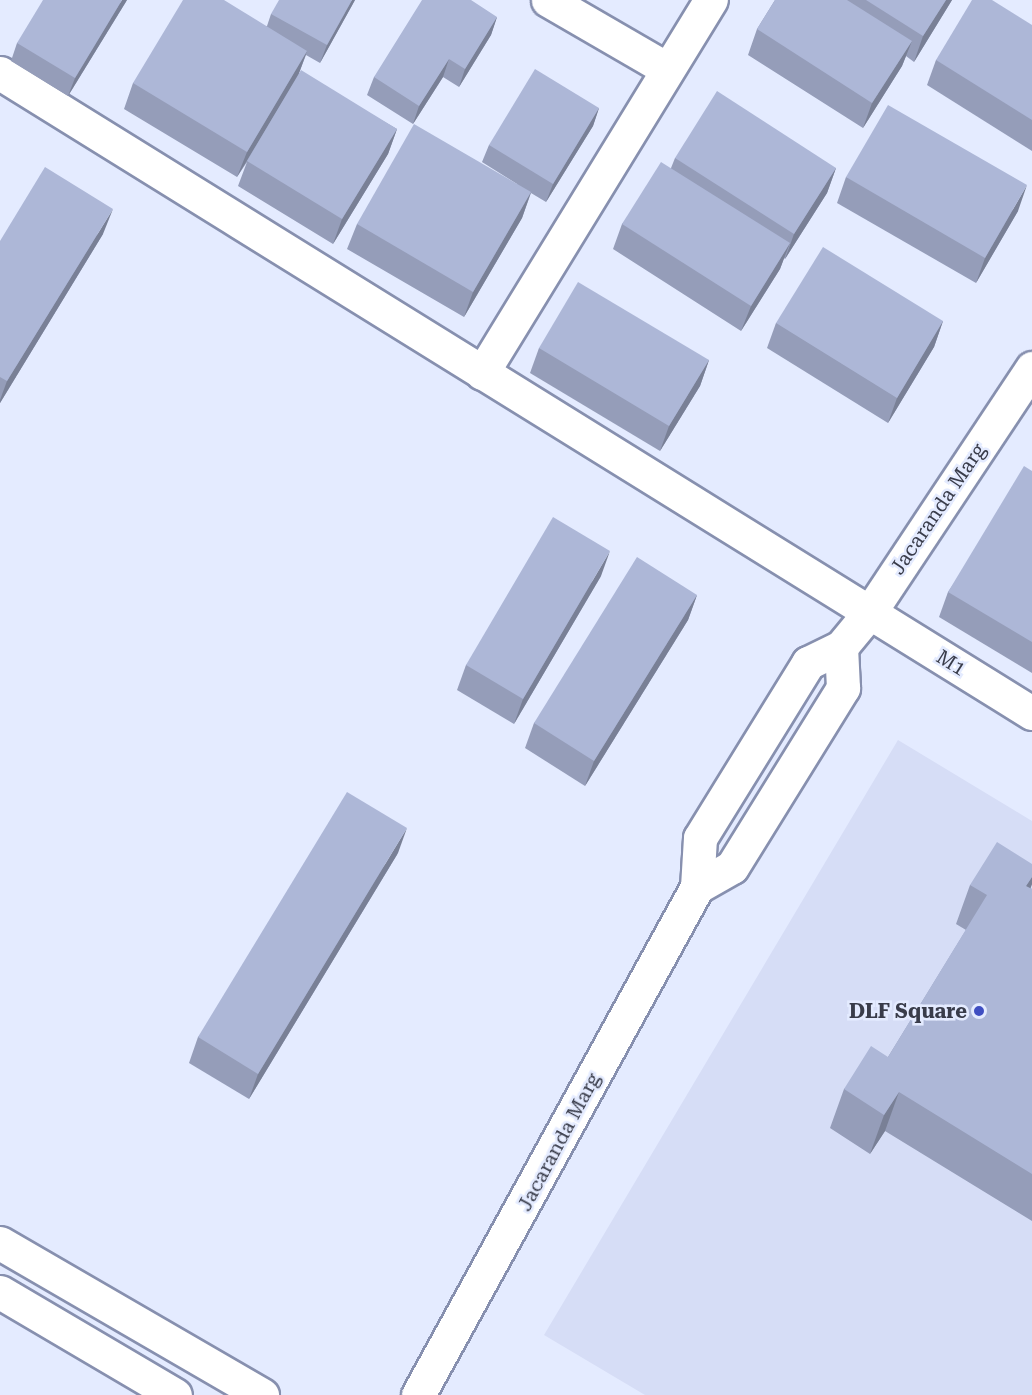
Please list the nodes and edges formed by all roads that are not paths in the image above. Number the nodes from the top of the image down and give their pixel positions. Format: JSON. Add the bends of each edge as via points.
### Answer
{"nodes":[{"id":1,"x":548,"y":0,"type":"edge"},
{"id":2,"x":711,"y":0,"type":"edge"},
{"id":3,"x":667,"y":69,"type":"junction"},
{"id":4,"x":0,"y":73,"type":"edge"},
{"id":5,"x":1032,"y":368,"type":"edge"},
{"id":6,"x":482,"y":373,"type":"junction"},
{"id":7,"x":870,"y":612,"type":"junction"},
{"id":8,"x":841,"y":647,"type":"junction"},
{"id":9,"x":1032,"y":713,"type":"edge"},
{"id":10,"x":697,"y":887,"type":"junction"},
{"id":11,"x":0,"y":1243,"type":"edge"},
{"id":12,"x":0,"y":1292,"type":"edge"},
{"id":13,"x":175,"y":1395,"type":"edge"},
{"id":14,"x":262,"y":1395,"type":"edge"},
{"id":15,"x":418,"y":1395,"type":"edge"}],
"edges":[{"from":1,"to":3,"type":"street"},
{"from":2,"to":3,"type":"street"},
{"from":3,"to":6,"type":"street"},
{"from":4,"to":6,"type":"street","name":"M1"},
{"from":5,"to":7,"type":"street","name":"Jacaranda Marg"},
{"from":6,"to":7,"type":"street","name":"M1"},
{"from":7,"to":8,"type":"street","name":"Jacaranda Marg"},
{"from":7,"to":9,"type":"street","name":"M1"},
{"from":8,"to":10,"type":"street","name":"Jacaranda Marg","via":[[807,663],[700,838]]},
{"from":8,"to":10,"type":"street","via":[[843,688],[732,867]]},
{"from":10,"to":15,"type":"street","name":"Jacaranda Marg"},
{"from":11,"to":14,"type":"street"},
{"from":12,"to":13,"type":"street"}]}
